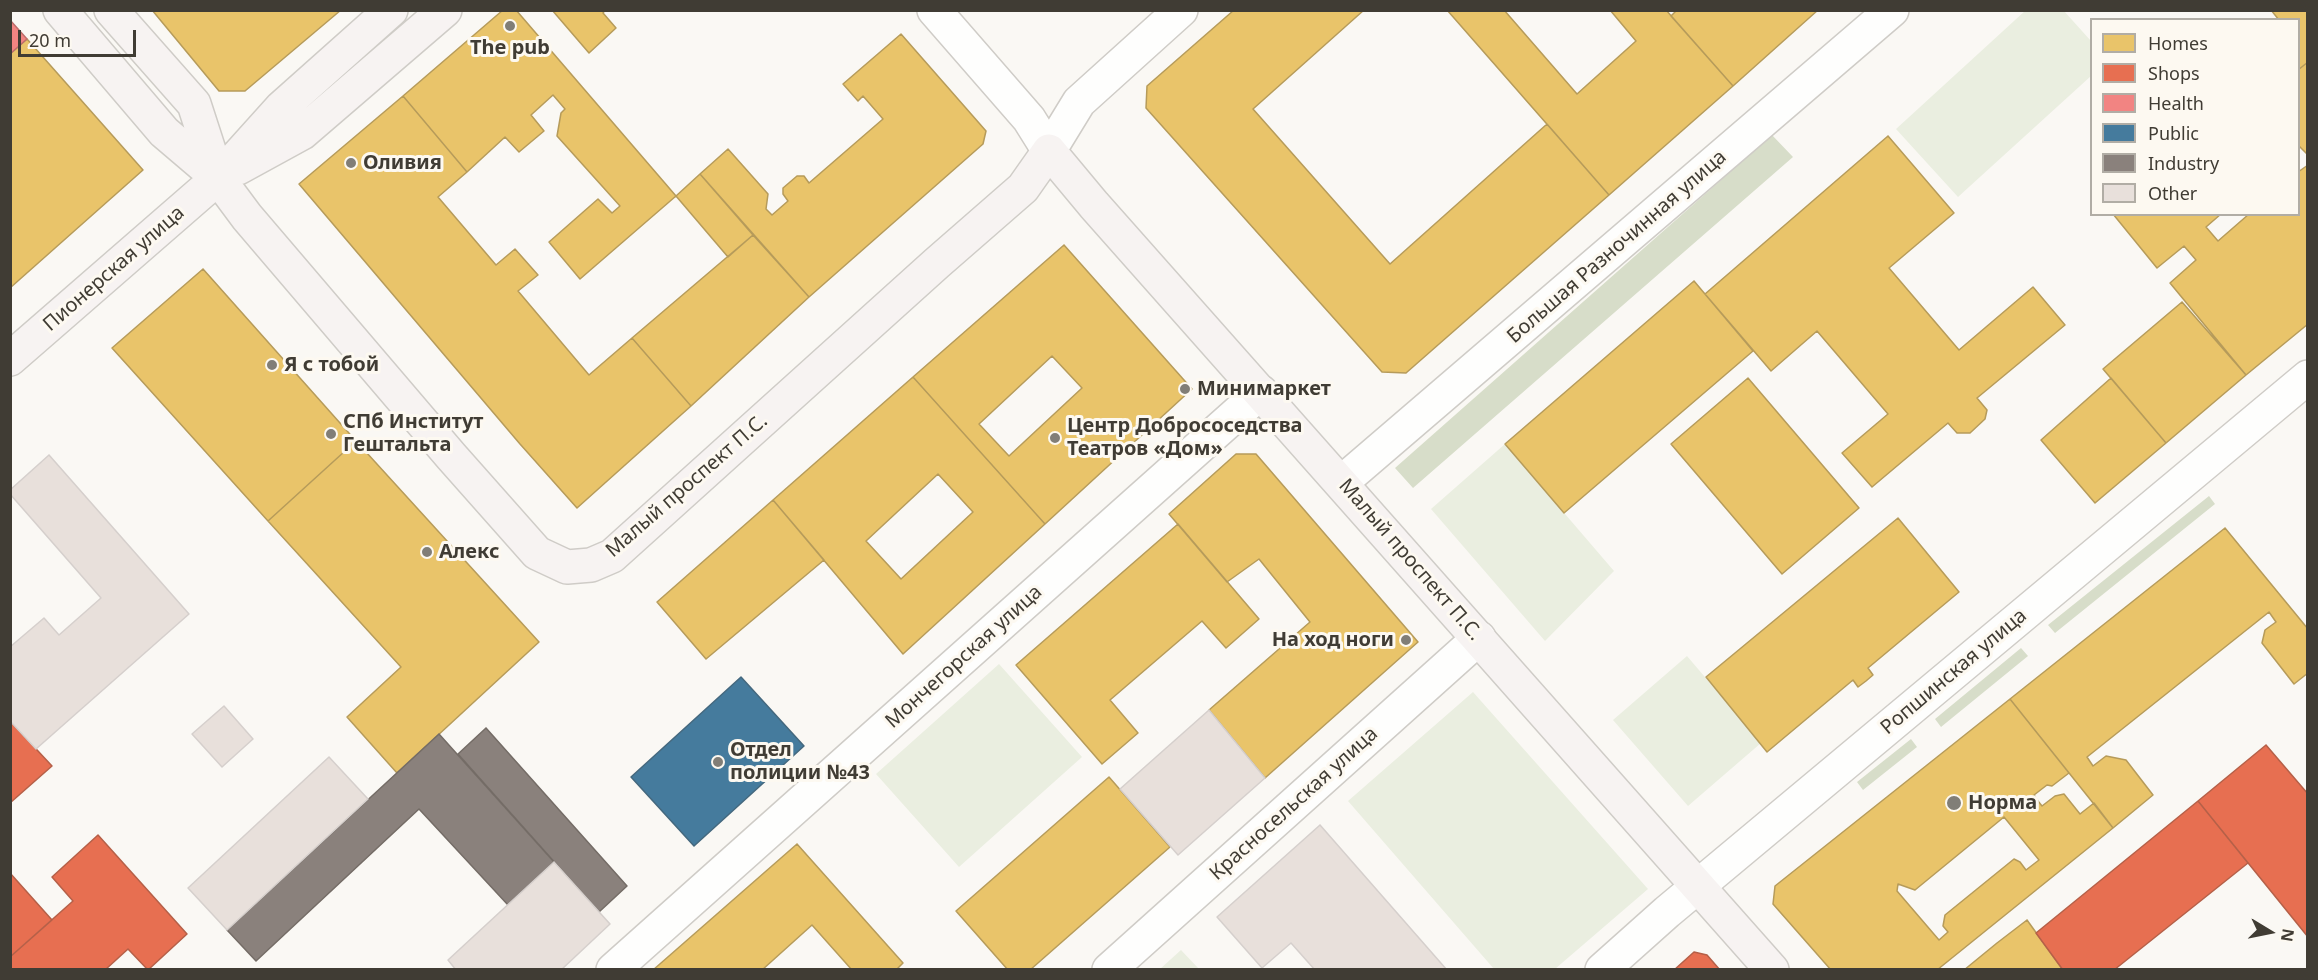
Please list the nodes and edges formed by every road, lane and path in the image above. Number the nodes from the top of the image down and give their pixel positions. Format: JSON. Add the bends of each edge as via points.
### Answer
{"nodes":[{"id":1,"x":60,"y":10,"type":"edge"},
{"id":2,"x":111,"y":10,"type":"edge"},
{"id":3,"x":391,"y":10,"type":"edge"},
{"id":4,"x":445,"y":10,"type":"edge"},
{"id":5,"x":934,"y":10,"type":"edge"},
{"id":6,"x":1181,"y":10,"type":"edge"},
{"id":7,"x":1892,"y":10,"type":"edge"},
{"id":8,"x":1049,"y":151,"type":"junction"},
{"id":9,"x":218,"y":178,"type":"junction"},
{"id":10,"x":10,"y":359,"type":"edge"},
{"id":11,"x":2307,"y":377,"type":"edge"},
{"id":12,"x":1261,"y":392,"type":"junction"},
{"id":13,"x":1342,"y":482,"type":"junction"},
{"id":14,"x":1479,"y":638,"type":"junction"},
{"id":15,"x":1698,"y":887,"type":"junction"},
{"id":16,"x":613,"y":969,"type":"edge"},
{"id":17,"x":1108,"y":969,"type":"edge"},
{"id":18,"x":1602,"y":969,"type":"edge"},
{"id":19,"x":1772,"y":969,"type":"edge"}],
"edges":[{"from":1,"to":9,"type":"street","name":"Малый проспект П.С.","via":[[164,132]]},
{"from":2,"to":9,"type":"street","name":"Малый проспект П.С.","via":[[194,104]]},
{"from":3,"to":9,"type":"street","name":"Пионерская улица","via":[[281,108]]},
{"from":4,"to":9,"type":"street","name":"Пионерская улица","via":[[302,133]]},
{"from":5,"to":8,"type":"street","name":"Малый проспект П.С.","via":[[1029,119]]},
{"from":6,"to":8,"type":"street","via":[[1079,102]]},
{"from":7,"to":13,"type":"street","name":"Большая Разночинная улица"},
{"from":8,"to":9,"type":"street","name":"Малый проспект П.С.","via":[[1023,188],[612,556],[591,565],[567,567],[537,553],[294,272]]},
{"from":8,"to":12,"type":"street","name":"Малый проспект П.С."},
{"from":9,"to":10,"type":"street","name":"Пионерская улица"},
{"from":11,"to":15,"type":"street","name":"Ропшинская улица"},
{"from":12,"to":13,"type":"street","name":"Малый проспект П.С."},
{"from":12,"to":16,"type":"street","name":"Мончегорская улица"},
{"from":13,"to":14,"type":"street","name":"Малый проспект П.С."},
{"from":14,"to":15,"type":"street","name":"Малый проспект П.С."},
{"from":14,"to":17,"type":"street","name":"Красносельская улица"},
{"from":15,"to":18,"type":"street","name":"Ропшинская улица"},
{"from":15,"to":19,"type":"street","name":"Малый проспект П.С."}]}
